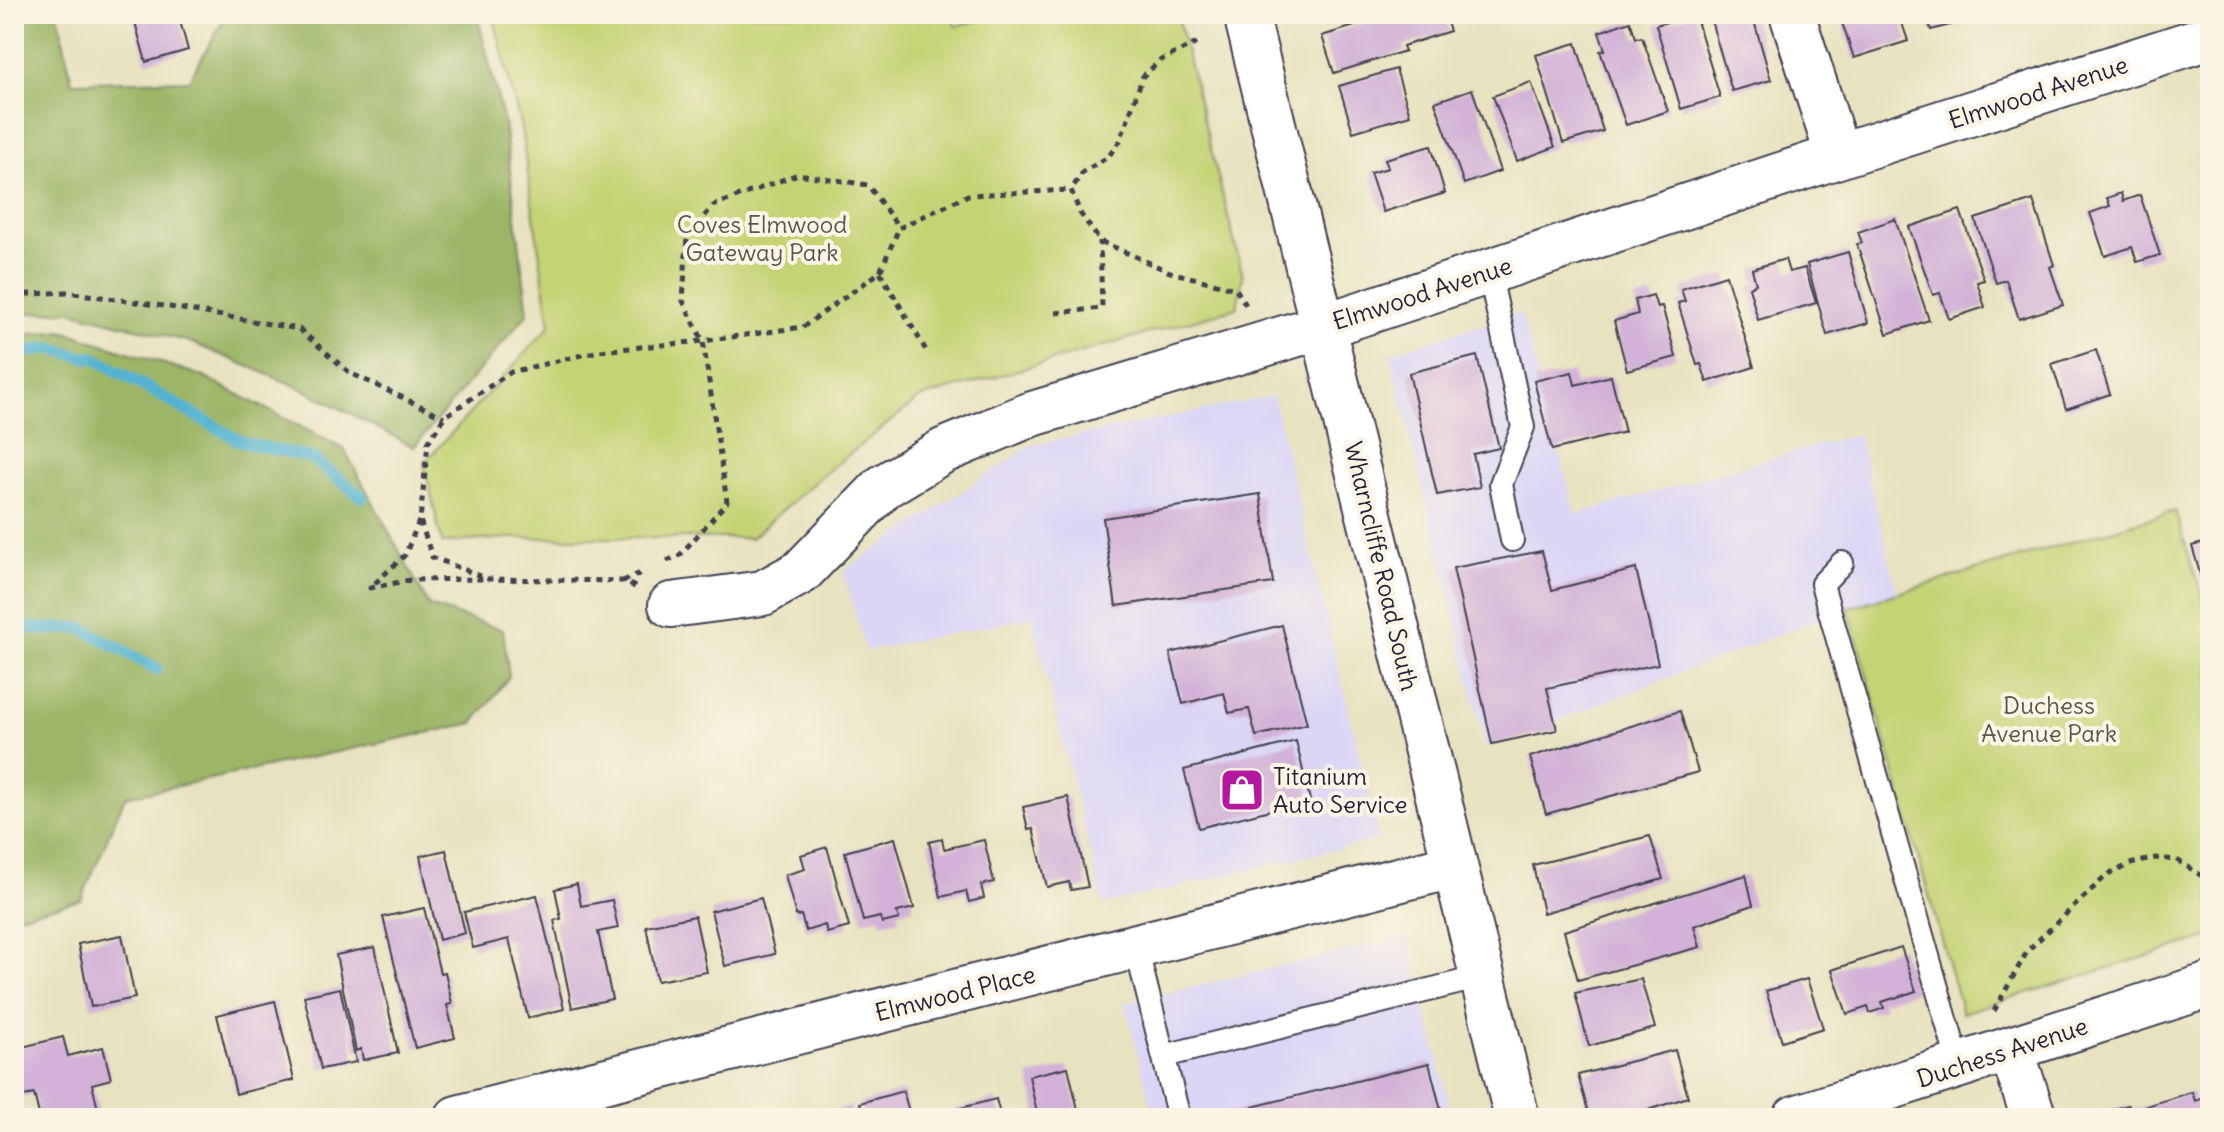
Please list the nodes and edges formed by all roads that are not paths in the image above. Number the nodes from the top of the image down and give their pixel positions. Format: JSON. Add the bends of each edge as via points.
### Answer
{"nodes":[{"id":1,"x":1246,"y":14,"type":"edge"},
{"id":2,"x":1792,"y":14,"type":"edge"},
{"id":3,"x":2210,"y":37,"type":"edge"},
{"id":4,"x":1838,"y":156,"type":"junction"},
{"id":5,"x":1489,"y":271,"type":"junction"},
{"id":6,"x":1324,"y":326,"type":"junction"},
{"id":7,"x":1512,"y":540,"type":"dead end"},
{"id":8,"x":1842,"y":563,"type":"dead end"},
{"id":9,"x":661,"y":587,"type":"road end"},
{"id":10,"x":1453,"y":866,"type":"junction"},
{"id":11,"x":1136,"y":947,"type":"junction"},
{"id":12,"x":1481,"y":977,"type":"junction"},
{"id":13,"x":2210,"y":985,"type":"edge"},
{"id":14,"x":2011,"y":1049,"type":"junction"},
{"id":15,"x":1164,"y":1056,"type":"junction"},
{"id":16,"x":1962,"y":1065,"type":"junction"},
{"id":17,"x":457,"y":1118,"type":"edge"},
{"id":18,"x":1179,"y":1118,"type":"edge"},
{"id":19,"x":1517,"y":1118,"type":"edge"},
{"id":20,"x":1795,"y":1118,"type":"edge"},
{"id":21,"x":2034,"y":1118,"type":"edge"}],
"edges":[{"from":1,"to":6,"type":"street","name":"Wharncliffe Road South"},
{"from":2,"to":4,"type":"street"},
{"from":3,"to":4,"type":"street","name":"Elmwood Avenue"},
{"from":4,"to":5,"type":"street","name":"Elmwood Avenue"},
{"from":5,"to":6,"type":"street","name":"Elmwood Avenue"},
{"from":5,"to":7,"type":"lane","via":[[1523,427],[1501,484]]},
{"from":6,"to":9,"type":"street","name":"Elmwood Avenue","via":[[1029,415],[943,451],[883,487],[801,572],[763,593]]},
{"from":6,"to":10,"type":"street","name":"Wharncliffe Road South"},
{"from":8,"to":16,"type":"lane","via":[[1822,584]]},
{"from":10,"to":11,"type":"street","name":"Elmwood Place"},
{"from":10,"to":12,"type":"street","name":"Wharncliffe Road South"},
{"from":11,"to":15,"type":"lane"},
{"from":11,"to":17,"type":"street","name":"Elmwood Place"},
{"from":12,"to":15,"type":"lane"},
{"from":12,"to":19,"type":"street","name":"Wharncliffe Road South"},
{"from":13,"to":14,"type":"street","name":"Duchess Avenue"},
{"from":14,"to":16,"type":"street","name":"Duchess Avenue"},
{"from":14,"to":21,"type":"street"},
{"from":15,"to":18,"type":"lane"},
{"from":16,"to":20,"type":"street","name":"Duchess Avenue"}]}
